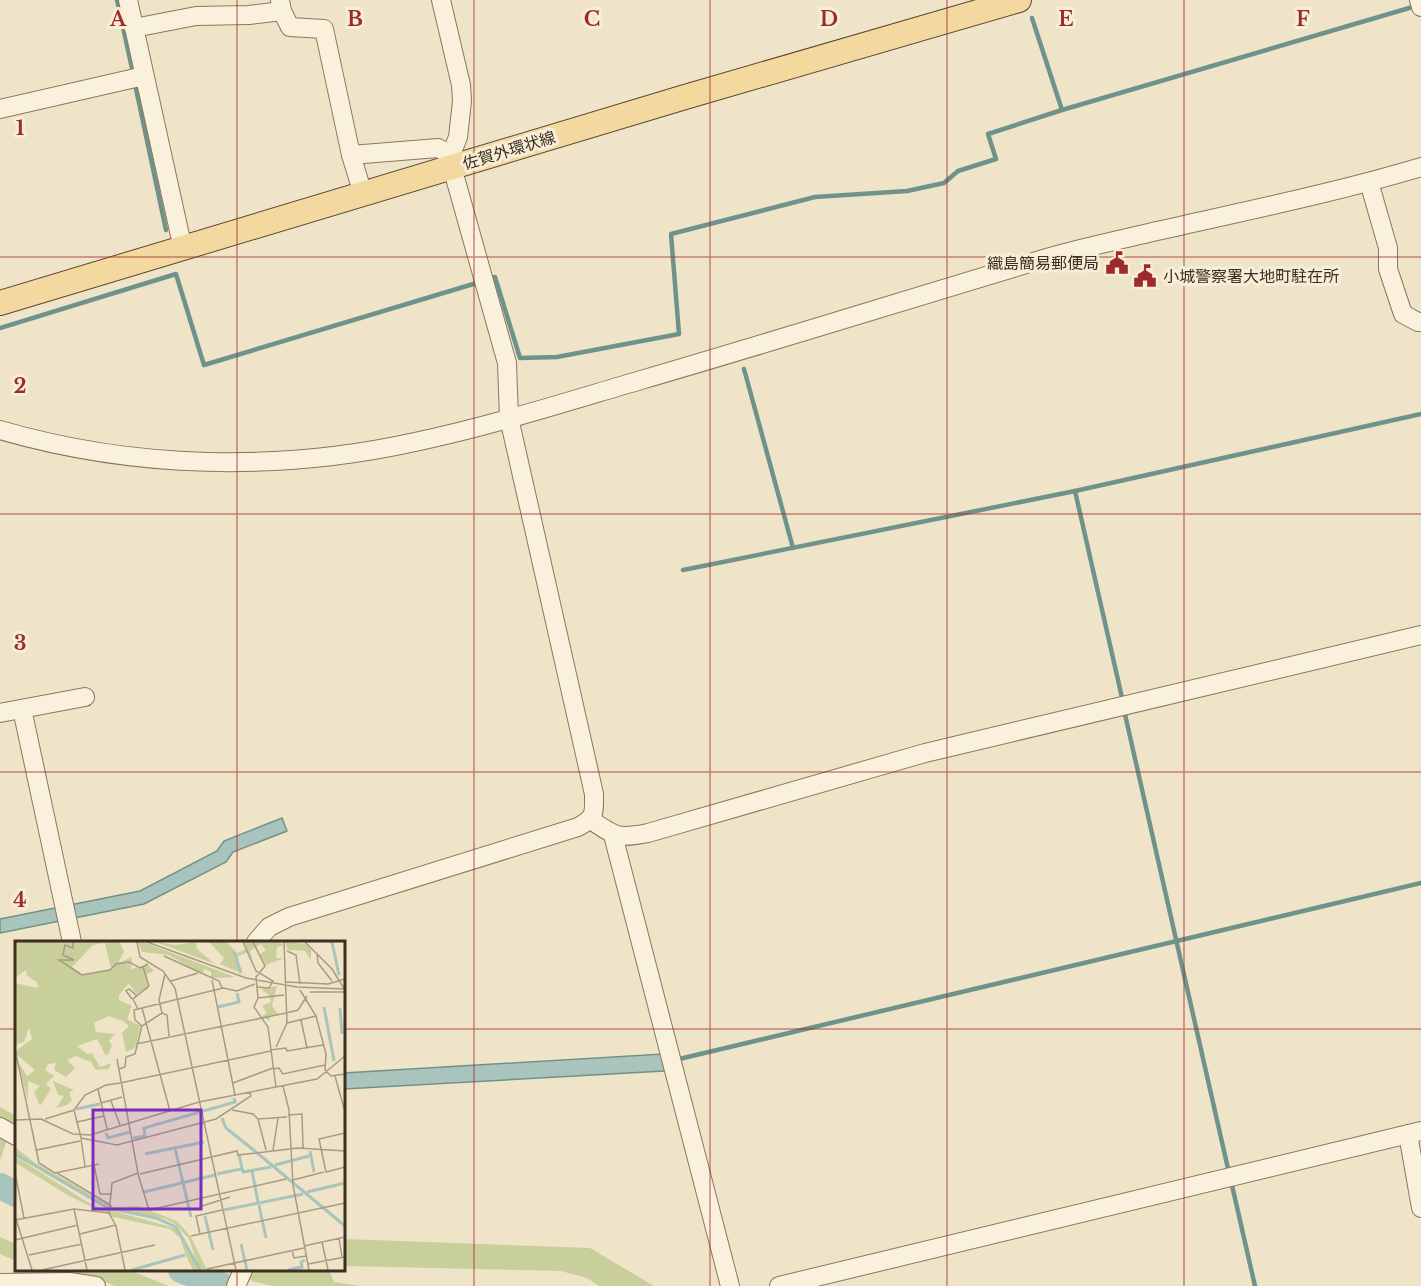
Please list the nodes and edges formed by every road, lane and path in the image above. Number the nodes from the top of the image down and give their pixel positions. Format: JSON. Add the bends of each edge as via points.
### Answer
{"nodes":[{"id":1,"x":128,"y":0,"type":"edge"},
{"id":2,"x":441,"y":0,"type":"edge"},
{"id":3,"x":1419,"y":0,"type":"edge"},
{"id":4,"x":1011,"y":1,"type":"edge"},
{"id":5,"x":281,"y":5,"type":"edge"},
{"id":6,"x":1421,"y":7,"type":"edge"},
{"id":7,"x":134,"y":28,"type":"junction"},
{"id":8,"x":144,"y":76,"type":"junction"},
{"id":9,"x":0,"y":109,"type":"edge"},
{"id":10,"x":351,"y":155,"type":"junction"},
{"id":11,"x":451,"y":161,"type":"junction"},
{"id":12,"x":1421,"y":167,"type":"edge"},
{"id":13,"x":1369,"y":182,"type":"junction"},
{"id":14,"x":363,"y":194,"type":"junction"},
{"id":15,"x":183,"y":249,"type":"junction"},
{"id":16,"x":0,"y":303,"type":"edge"},
{"id":17,"x":1421,"y":322,"type":"edge"},
{"id":18,"x":509,"y":418,"type":"junction"},
{"id":19,"x":0,"y":430,"type":"edge"},
{"id":20,"x":1421,"y":635,"type":"edge"},
{"id":21,"x":85,"y":697,"type":"dead end"},
{"id":22,"x":22,"y":709,"type":"junction"},
{"id":23,"x":0,"y":713,"type":"edge"},
{"id":24,"x":591,"y":820,"type":"junction"},
{"id":25,"x":613,"y":835,"type":"junction"},
{"id":26,"x":72,"y":941,"type":"edge"},
{"id":27,"x":257,"y":941,"type":"edge"},
{"id":28,"x":0,"y":1127,"type":"edge"},
{"id":29,"x":1414,"y":1132,"type":"edge"},
{"id":30,"x":15,"y":1135,"type":"edge"},
{"id":31,"x":1421,"y":1208,"type":"edge"},
{"id":32,"x":242,"y":1271,"type":"edge"},
{"id":33,"x":0,"y":1283,"type":"edge"},
{"id":34,"x":96,"y":1286,"type":"edge"},
{"id":35,"x":236,"y":1286,"type":"edge"},
{"id":36,"x":730,"y":1286,"type":"edge"},
{"id":37,"x":779,"y":1286,"type":"edge"}],
"edges":[{"from":1,"to":7,"type":"street"},
{"from":2,"to":11,"type":"street","via":[[462,101]]},
{"from":3,"to":6,"type":"street"},
{"from":4,"to":11,"type":"main road","name":"佐賀外環状線"},
{"from":5,"to":7,"type":"street","via":[[249,15],[196,16]]},
{"from":5,"to":10,"type":"street","via":[[290,27],[324,29]]},
{"from":7,"to":8,"type":"street"},
{"from":8,"to":9,"type":"street"},
{"from":8,"to":15,"type":"street"},
{"from":10,"to":11,"type":"street","via":[[438,148]]},
{"from":10,"to":14,"type":"street"},
{"from":11,"to":14,"type":"main road","name":"佐賀外環状線"},
{"from":11,"to":18,"type":"street","via":[[507,363]]},
{"from":12,"to":13,"type":"street"},
{"from":13,"to":17,"type":"street","via":[[1388,248],[1388,269],[1403,314]]},
{"from":13,"to":18,"type":"street","via":[[1068,251]]},
{"from":14,"to":15,"type":"main road","name":"佐賀外環状線"},
{"from":15,"to":16,"type":"main road","name":"佐賀外環状線"},
{"from":18,"to":19,"type":"street","via":[[391,447],[323,458],[249,463],[157,459],[87,450]]},
{"from":18,"to":24,"type":"street","via":[[594,794]]},
{"from":20,"to":25,"type":"street","via":[[925,753],[648,834]]},
{"from":21,"to":22,"type":"street"},
{"from":22,"to":23,"type":"street"},
{"from":22,"to":26,"type":"street"},
{"from":24,"to":25,"type":"street"},
{"from":24,"to":27,"type":"street","via":[[289,917],[268,927]]},
{"from":25,"to":36,"type":"street"},
{"from":28,"to":30,"type":"street"},
{"from":29,"to":31,"type":"street"},
{"from":29,"to":37,"type":"street"},
{"from":32,"to":35,"type":"street"},
{"from":33,"to":34,"type":"street","via":[[69,1282]]}]}
